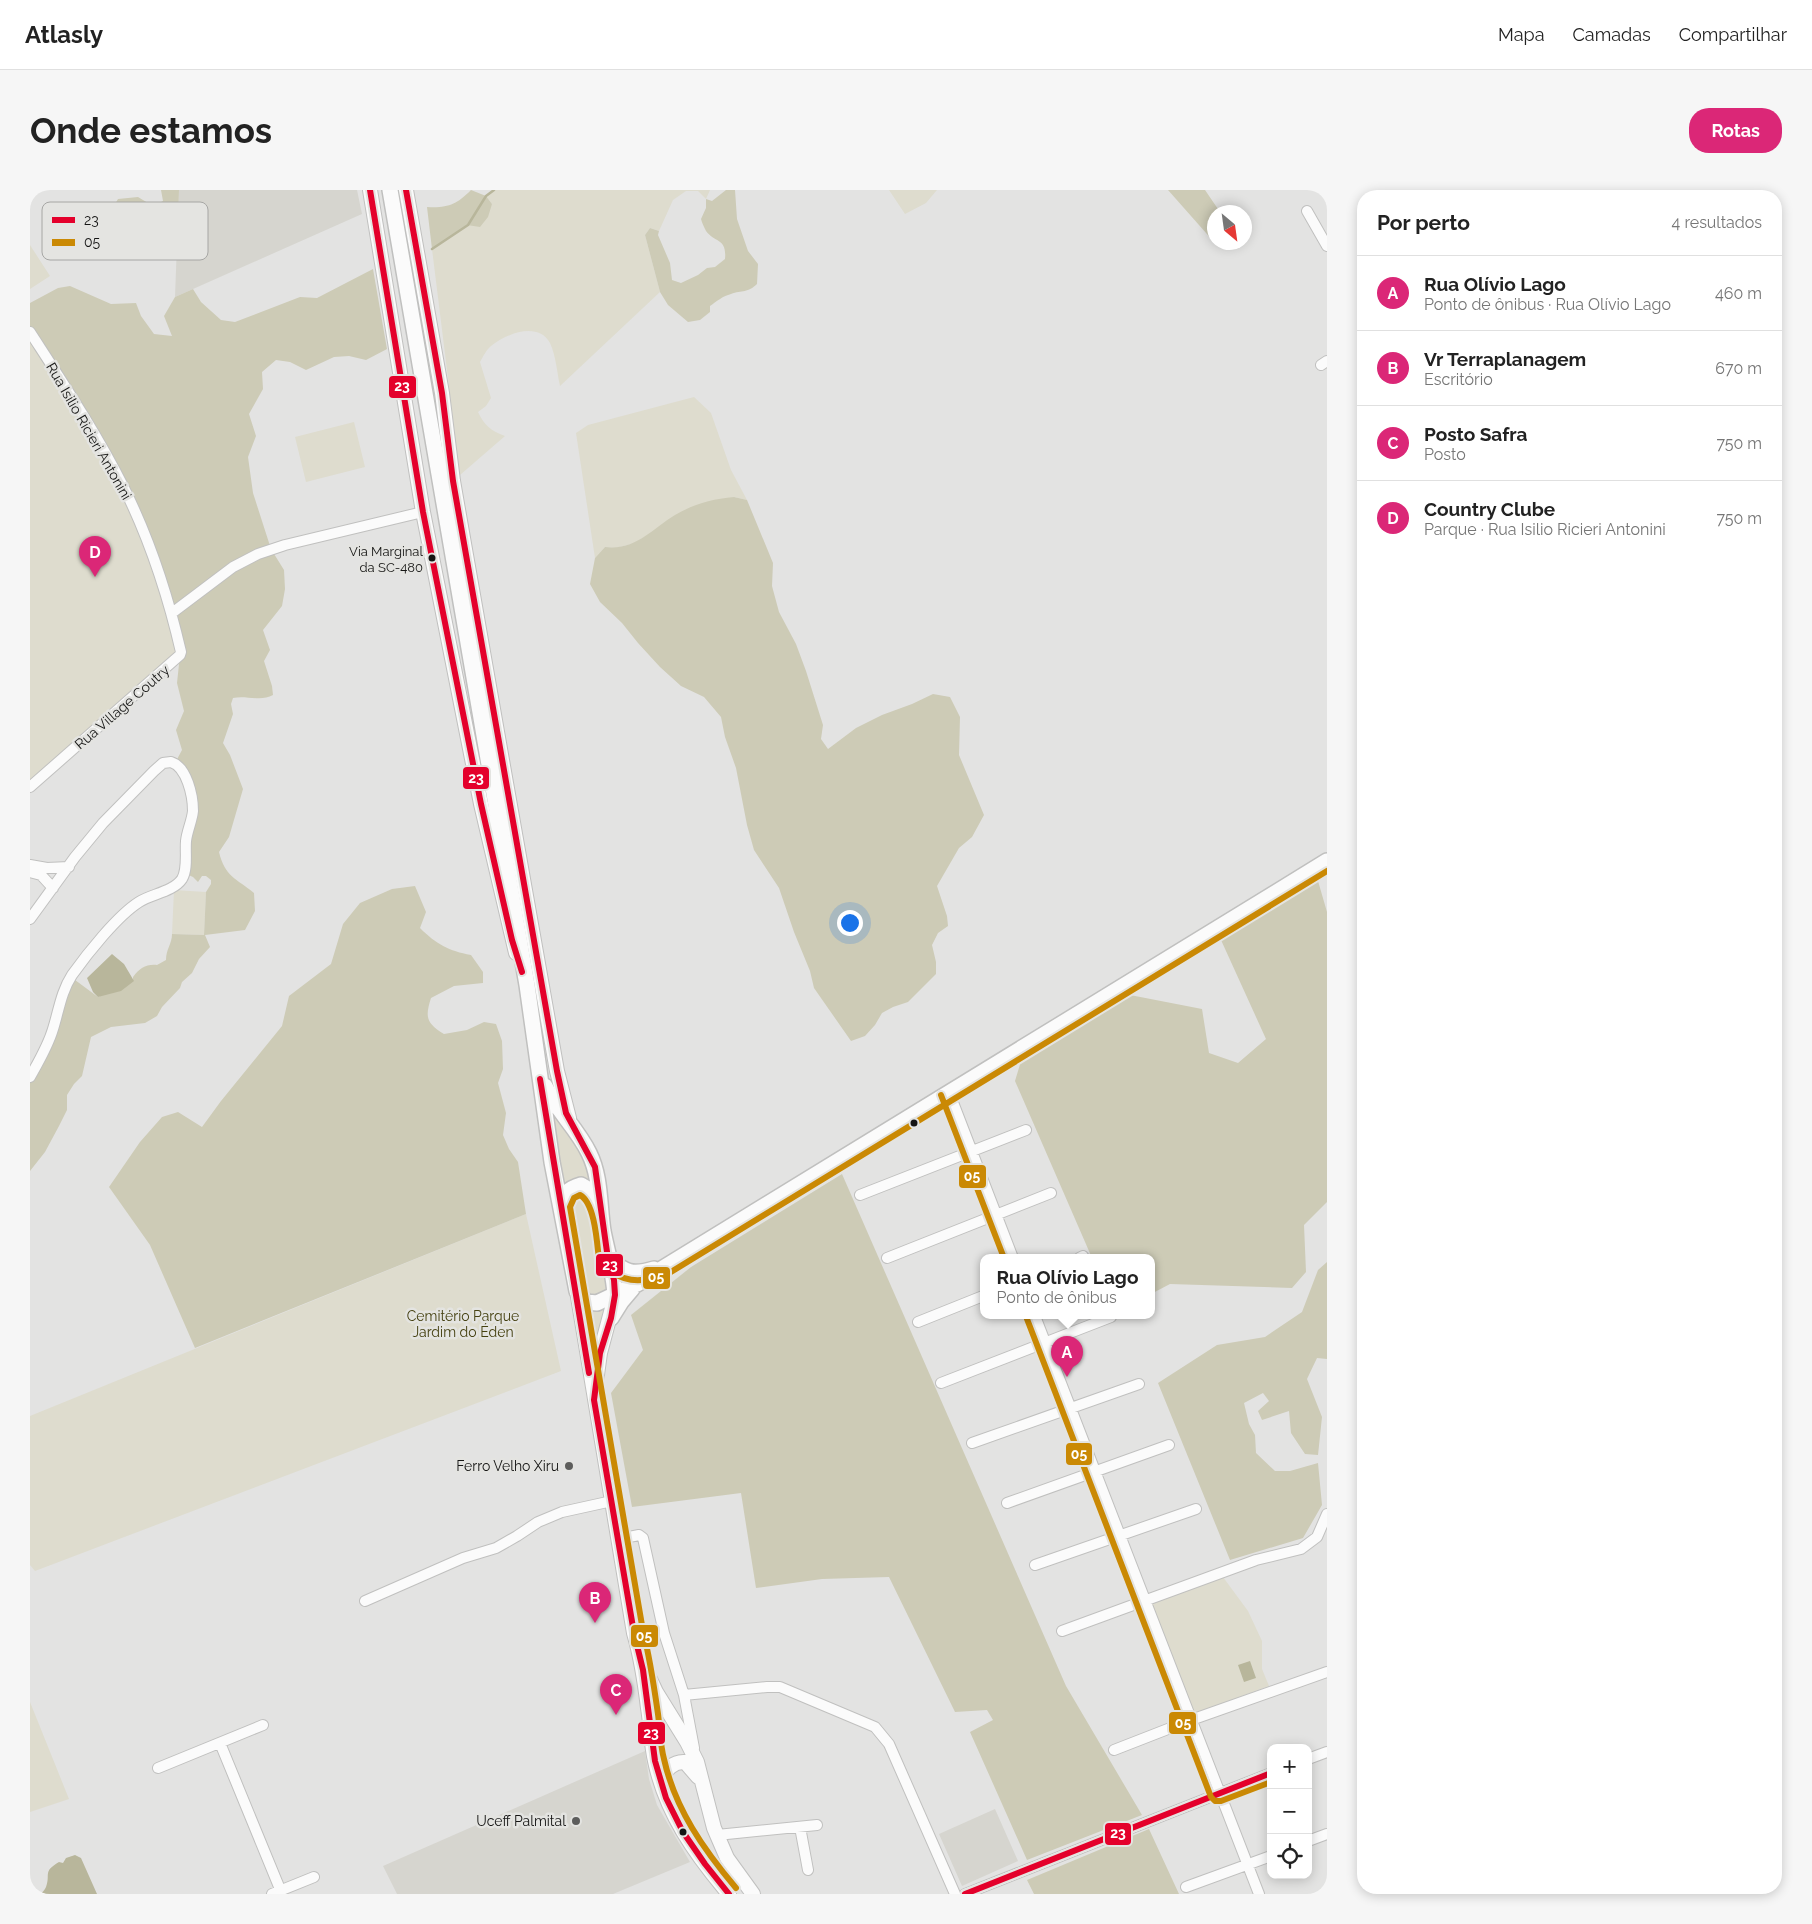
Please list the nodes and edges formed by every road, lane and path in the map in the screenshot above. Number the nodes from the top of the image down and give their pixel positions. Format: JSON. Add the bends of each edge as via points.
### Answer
{"nodes":[{"id":1,"x":370,"y":190,"type":"edge"},
{"id":2,"x":390,"y":190,"type":"edge"},
{"id":3,"x":406,"y":190,"type":"edge"},
{"id":4,"x":1307,"y":211,"type":"dead end"},
{"id":5,"x":1327,"y":246,"type":"edge"},
{"id":6,"x":30,"y":332,"type":"edge"},
{"id":7,"x":423,"y":512,"type":"junction"},
{"id":8,"x":172,"y":613,"type":"junction"},
{"id":9,"x":30,"y":787,"type":"edge"},
{"id":10,"x":1327,"y":861,"type":"edge"},
{"id":11,"x":30,"y":865,"type":"edge"},
{"id":12,"x":69,"y":867,"type":"junction"},
{"id":13,"x":30,"y":872,"type":"edge"},
{"id":14,"x":53,"y":888,"type":"junction"},
{"id":15,"x":30,"y":919,"type":"edge"},
{"id":16,"x":527,"y":985,"type":"junction"},
{"id":17,"x":538,"y":1070,"type":"junction"},
{"id":18,"x":30,"y":1077,"type":"edge"},
{"id":19,"x":949,"y":1092,"type":"junction"},
{"id":20,"x":572,"y":1126,"type":"junction"},
{"id":21,"x":1026,"y":1130,"type":"dead end"},
{"id":22,"x":971,"y":1151,"type":"junction"},
{"id":23,"x":1051,"y":1194,"type":"dead end"},
{"id":24,"x":860,"y":1195,"type":"dead end"},
{"id":25,"x":561,"y":1207,"type":"junction"},
{"id":26,"x":600,"y":1210,"type":"junction"},
{"id":27,"x":996,"y":1215,"type":"junction"},
{"id":28,"x":1011,"y":1254,"type":"edge"},
{"id":29,"x":887,"y":1258,"type":"dead end"},
{"id":30,"x":608,"y":1259,"type":"junction"},
{"id":31,"x":662,"y":1267,"type":"junction"},
{"id":32,"x":637,"y":1284,"type":"junction"},
{"id":33,"x":577,"y":1291,"type":"junction"},
{"id":34,"x":615,"y":1295,"type":"junction"},
{"id":35,"x":980,"y":1297,"type":"edge"},
{"id":36,"x":611,"y":1318,"type":"junction"},
{"id":37,"x":1036,"y":1319,"type":"edge"},
{"id":38,"x":1106,"y":1319,"type":"edge"},
{"id":39,"x":918,"y":1322,"type":"dead end"},
{"id":40,"x":1045,"y":1343,"type":"junction"},
{"id":41,"x":941,"y":1383,"type":"dead end"},
{"id":42,"x":1139,"y":1384,"type":"dead end"},
{"id":43,"x":594,"y":1400,"type":"junction"},
{"id":44,"x":1070,"y":1408,"type":"junction"},
{"id":45,"x":972,"y":1443,"type":"dead end"},
{"id":46,"x":1169,"y":1445,"type":"dead end"},
{"id":47,"x":1094,"y":1472,"type":"junction"},
{"id":48,"x":612,"y":1501,"type":"junction"},
{"id":49,"x":1007,"y":1503,"type":"dead end"},
{"id":50,"x":1196,"y":1509,"type":"dead end"},
{"id":51,"x":1327,"y":1514,"type":"edge"},
{"id":52,"x":1119,"y":1536,"type":"junction"},
{"id":53,"x":619,"y":1539,"type":"junction"},
{"id":54,"x":1035,"y":1565,"type":"dead end"},
{"id":55,"x":365,"y":1600,"type":"dead end"},
{"id":56,"x":1144,"y":1602,"type":"junction"},
{"id":57,"x":1062,"y":1631,"type":"dead end"},
{"id":58,"x":640,"y":1655,"type":"junction"},
{"id":59,"x":1327,"y":1672,"type":"edge"},
{"id":60,"x":684,"y":1695,"type":"junction"},
{"id":61,"x":1191,"y":1720,"type":"junction"},
{"id":62,"x":263,"y":1725,"type":"dead end"},
{"id":63,"x":220,"y":1743,"type":"junction"},
{"id":64,"x":1114,"y":1750,"type":"dead end"},
{"id":65,"x":1327,"y":1752,"type":"edge"},
{"id":66,"x":1312,"y":1758,"type":"edge"},
{"id":67,"x":697,"y":1762,"type":"junction"},
{"id":68,"x":158,"y":1768,"type":"dead end"},
{"id":69,"x":1267,"y":1775,"type":"edge"},
{"id":70,"x":660,"y":1780,"type":"junction"},
{"id":71,"x":701,"y":1782,"type":"junction"},
{"id":72,"x":1220,"y":1793,"type":"junction"},
{"id":73,"x":817,"y":1825,"type":"dead end"},
{"id":74,"x":800,"y":1827,"type":"junction"},
{"id":75,"x":1327,"y":1834,"type":"edge"},
{"id":76,"x":717,"y":1835,"type":"junction"},
{"id":77,"x":1312,"y":1840,"type":"edge"},
{"id":78,"x":1267,"y":1858,"type":"edge"},
{"id":79,"x":1248,"y":1866,"type":"junction"},
{"id":80,"x":808,"y":1870,"type":"dead end"},
{"id":81,"x":314,"y":1877,"type":"dead end"},
{"id":82,"x":1186,"y":1887,"type":"dead end"},
{"id":83,"x":278,"y":1893,"type":"edge"},
{"id":84,"x":729,"y":1894,"type":"edge"},
{"id":85,"x":752,"y":1894,"type":"edge"},
{"id":86,"x":954,"y":1894,"type":"edge"},
{"id":87,"x":965,"y":1894,"type":"edge"},
{"id":88,"x":1259,"y":1894,"type":"edge"}],
"edges":[{"from":1,"to":7,"type":"main road"},
{"from":2,"to":16,"type":"highway"},
{"from":3,"to":20,"type":"main road","via":[[442,393],[453,482],[557,1071]]},
{"from":4,"to":5,"type":"street"},
{"from":6,"to":8,"type":"street","name":"Rua Isilio Ricieri Antonini","via":[[124,488]]},
{"from":7,"to":8,"type":"street","via":[[258,554],[233,566]]},
{"from":7,"to":16,"type":"main road","via":[[481,804],[512,940]]},
{"from":8,"to":9,"type":"street","name":"Rua Village Coutry","via":[[180,655]]},
{"from":10,"to":19,"type":"highway"},
{"from":11,"to":12,"type":"street"},
{"from":12,"to":14,"type":"street"},
{"from":12,"to":18,"type":"street","via":[[103,823],[154,771],[163,763],[170,762],[180,768],[191,795],[192,812],[181,880],[175,886],[139,902],[87,956],[62,995],[51,1035]]},
{"from":13,"to":14,"type":"street","via":[[41,874]]},
{"from":14,"to":15,"type":"street"},
{"from":16,"to":17,"type":"highway"},
{"from":17,"to":20,"type":"highway","via":[[550,1096]]},
{"from":17,"to":25,"type":"highway"},
{"from":19,"to":22,"type":"street"},
{"from":19,"to":31,"type":"highway"},
{"from":20,"to":26,"type":"highway","via":[[595,1167]]},
{"from":21,"to":22,"type":"street"},
{"from":22,"to":24,"type":"street"},
{"from":22,"to":27,"type":"street"},
{"from":23,"to":27,"type":"street"},
{"from":25,"to":26,"type":"highway","via":[[567,1191],[581,1185],[593,1192]]},
{"from":25,"to":33,"type":"highway"},
{"from":26,"to":30,"type":"highway"},
{"from":27,"to":28,"type":"street"},
{"from":27,"to":29,"type":"street"},
{"from":30,"to":31,"type":"highway","via":[[630,1273]]},
{"from":30,"to":34,"type":"highway"},
{"from":31,"to":32,"type":"highway"},
{"from":32,"to":34,"type":"highway"},
{"from":32,"to":36,"type":"highway"},
{"from":33,"to":34,"type":"highway","via":[[592,1304]]},
{"from":33,"to":43,"type":"main road"},
{"from":34,"to":36,"type":"main road"},
{"from":35,"to":39,"type":"street"},
{"from":36,"to":43,"type":"main road","via":[[600,1353]]},
{"from":37,"to":40,"type":"street"},
{"from":38,"to":40,"type":"street"},
{"from":40,"to":41,"type":"street"},
{"from":40,"to":44,"type":"street"},
{"from":42,"to":44,"type":"street"},
{"from":43,"to":48,"type":"main road"},
{"from":44,"to":45,"type":"street"},
{"from":44,"to":47,"type":"street"},
{"from":46,"to":47,"type":"street"},
{"from":47,"to":49,"type":"street"},
{"from":47,"to":52,"type":"street"},
{"from":48,"to":53,"type":"main road"},
{"from":48,"to":55,"type":"street","via":[[562,1512],[538,1522],[496,1548],[463,1558]]},
{"from":50,"to":52,"type":"street"},
{"from":51,"to":56,"type":"street","via":[[1317,1537],[1301,1549],[1256,1560]]},
{"from":52,"to":54,"type":"street"},
{"from":52,"to":56,"type":"street"},
{"from":53,"to":58,"type":"main road"},
{"from":53,"to":60,"type":"street","via":[[639,1535],[642,1538],[664,1633]]},
{"from":56,"to":57,"type":"street"},
{"from":56,"to":61,"type":"street"},
{"from":58,"to":67,"type":"main road","via":[[656,1692]]},
{"from":58,"to":70,"type":"main road"},
{"from":59,"to":61,"type":"street"},
{"from":60,"to":67,"type":"street"},
{"from":60,"to":86,"type":"street","via":[[780,1687],[875,1728],[889,1744]]},
{"from":61,"to":64,"type":"street"},
{"from":61,"to":72,"type":"street"},
{"from":62,"to":63,"type":"street"},
{"from":63,"to":68,"type":"street"},
{"from":63,"to":83,"type":"street"},
{"from":65,"to":66,"type":"street"},
{"from":67,"to":71,"type":"main road"},
{"from":69,"to":72,"type":"street"},
{"from":70,"to":71,"type":"main road","via":[[664,1772],[679,1762],[685,1762]]},
{"from":70,"to":84,"type":"main road","via":[[682,1832]]},
{"from":71,"to":76,"type":"main road"},
{"from":72,"to":79,"type":"street"},
{"from":72,"to":87,"type":"street"},
{"from":73,"to":74,"type":"street"},
{"from":74,"to":76,"type":"street"},
{"from":74,"to":80,"type":"street"},
{"from":75,"to":77,"type":"street"},
{"from":76,"to":85,"type":"main road","via":[[727,1858]]},
{"from":78,"to":79,"type":"street"},
{"from":79,"to":82,"type":"street"},
{"from":79,"to":88,"type":"street"},
{"from":81,"to":83,"type":"street"}]}
